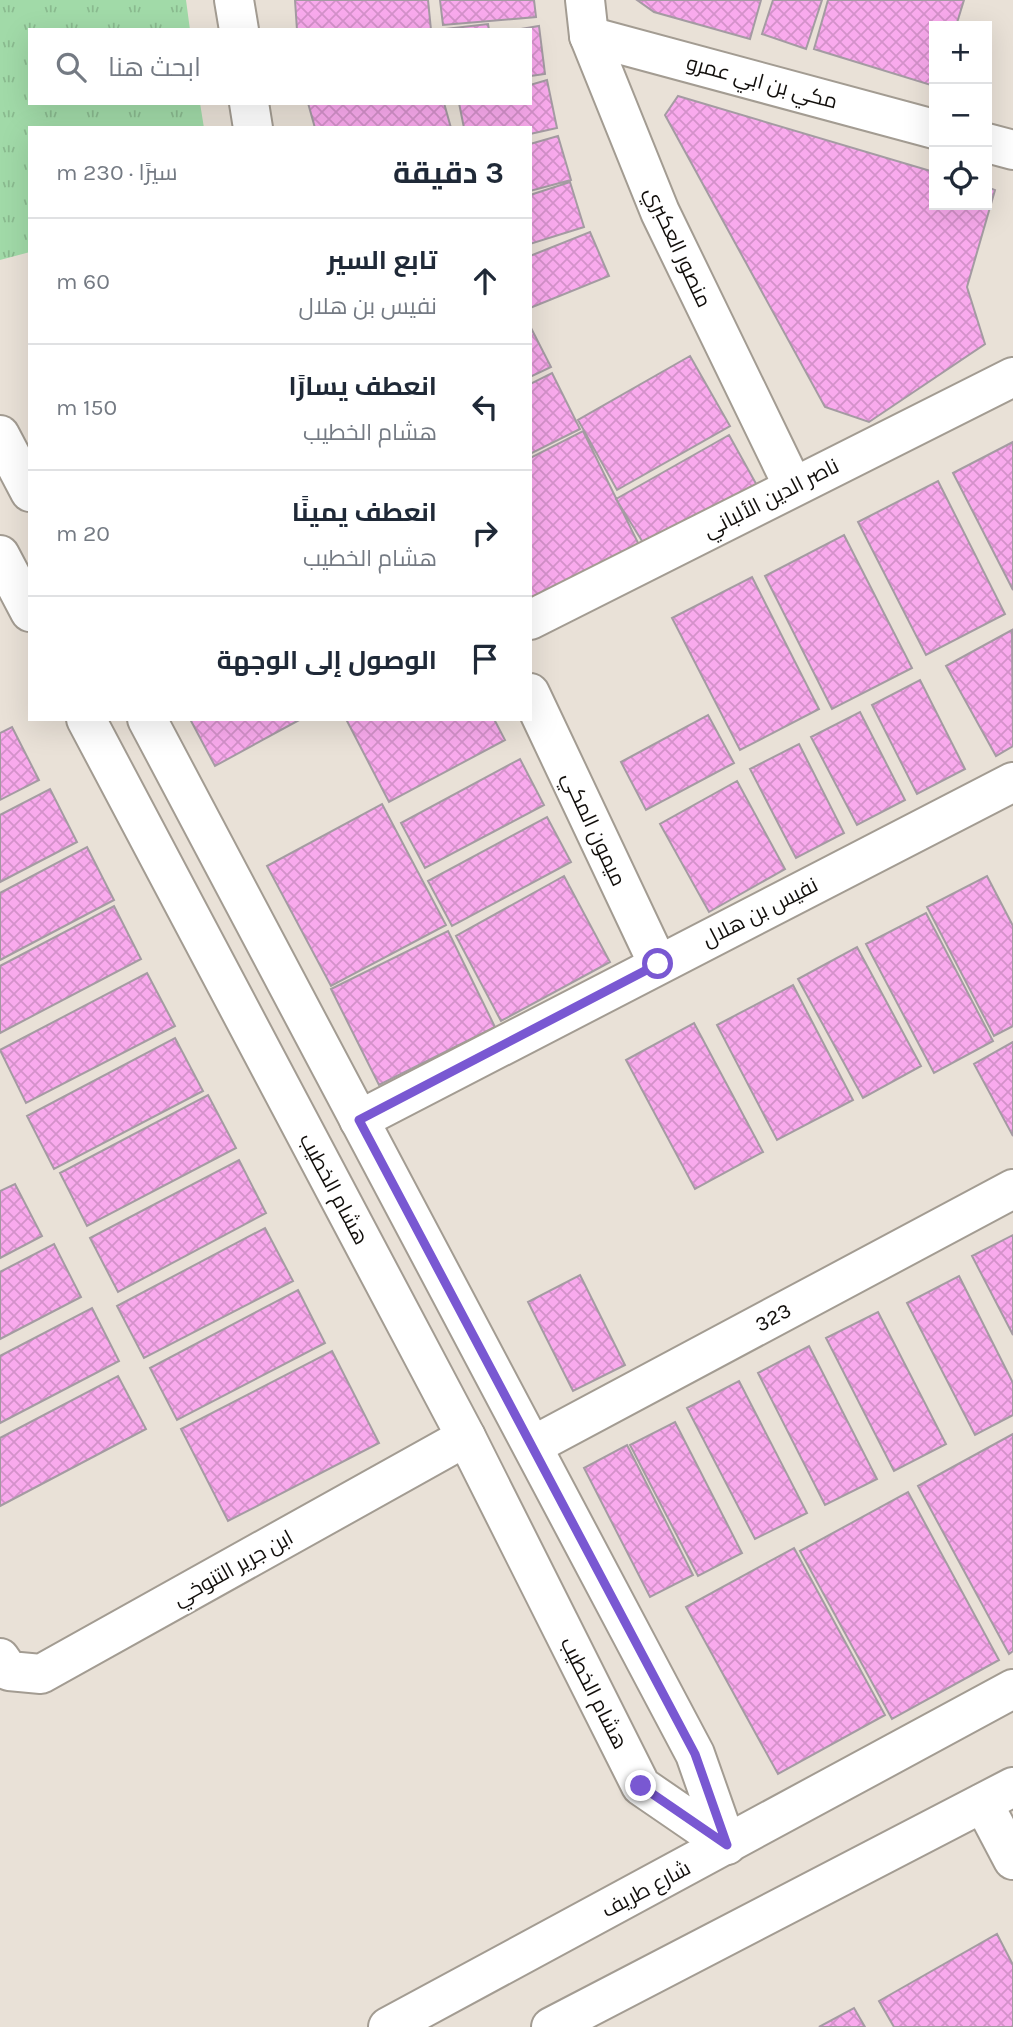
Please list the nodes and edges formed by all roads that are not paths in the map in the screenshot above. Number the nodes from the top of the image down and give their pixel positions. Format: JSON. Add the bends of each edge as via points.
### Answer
{"nodes":[{"id":1,"x":234,"y":0,"type":"edge"},
{"id":2,"x":587,"y":18,"type":"edge"},
{"id":3,"x":239,"y":28,"type":"edge"},
{"id":4,"x":250,"y":105,"type":"edge"},
{"id":5,"x":253,"y":126,"type":"edge"},
{"id":6,"x":929,"y":127,"type":"edge"},
{"id":7,"x":992,"y":144,"type":"edge"},
{"id":8,"x":1013,"y":150,"type":"edge"},
{"id":9,"x":1013,"y":377,"type":"edge"},
{"id":10,"x":0,"y":435,"type":"edge"},
{"id":11,"x":793,"y":486,"type":"junction"},
{"id":12,"x":28,"y":488,"type":"edge"},
{"id":13,"x":0,"y":555,"type":"edge"},
{"id":14,"x":28,"y":608,"type":"edge"},
{"id":15,"x":532,"y":619,"type":"edge"},
{"id":16,"x":532,"y":697,"type":"edge"},
{"id":17,"x":87,"y":721,"type":"edge"},
{"id":18,"x":152,"y":729,"type":"edge"},
{"id":19,"x":109,"y":764,"type":"junction"},
{"id":20,"x":1013,"y":782,"type":"edge"},
{"id":21,"x":658,"y":964,"type":"junction"},
{"id":22,"x":359,"y":1120,"type":"junction"},
{"id":23,"x":1013,"y":1189,"type":"edge"},
{"id":24,"x":466,"y":1437,"type":"junction"},
{"id":25,"x":534,"y":1445,"type":"junction"},
{"id":26,"x":0,"y":1658,"type":"edge"},
{"id":27,"x":1013,"y":1689,"type":"edge"},
{"id":28,"x":998,"y":1795,"type":"edge"},
{"id":29,"x":727,"y":1845,"type":"junction"},
{"id":30,"x":1013,"y":1860,"type":"edge"},
{"id":31,"x":388,"y":2027,"type":"edge"},
{"id":32,"x":551,"y":2027,"type":"edge"}],
"edges":[{"from":1,"to":3,"type":"street"},
{"from":2,"to":6,"type":"street","name":"مكي بن ابي عمرو"},
{"from":2,"to":11,"type":"street","name":"منصور العكبري","via":[[660,212]]},
{"from":4,"to":5,"type":"street"},
{"from":7,"to":8,"type":"street"},
{"from":9,"to":11,"type":"street","name":"ناصر الدين الألباني"},
{"from":10,"to":12,"type":"street"},
{"from":11,"to":15,"type":"street","name":"ناصر الدين الألباني"},
{"from":13,"to":14,"type":"street"},
{"from":16,"to":21,"type":"street","name":"ميمون المكي"},
{"from":17,"to":19,"type":"street","name":"هشام الخطيب"},
{"from":18,"to":19,"type":"street"},
{"from":18,"to":22,"type":"street"},
{"from":19,"to":24,"type":"street","name":"هشام الخطيب"},
{"from":20,"to":21,"type":"street","name":"نفيس بن هلال"},
{"from":21,"to":22,"type":"street","name":"نفيس بن هلال"},
{"from":22,"to":25,"type":"street"},
{"from":23,"to":25,"type":"street","name":"323"},
{"from":24,"to":26,"type":"street","name":"ابن جرير التنوخي","via":[[41,1674],[9,1671]]},
{"from":24,"to":29,"type":"street","name":"هشام الخطيب","via":[[641,1786]]},
{"from":25,"to":29,"type":"street","via":[[695,1754]]},
{"from":27,"to":29,"type":"street","name":"شارع طريف"},
{"from":28,"to":30,"type":"street"},
{"from":28,"to":32,"type":"street"},
{"from":29,"to":31,"type":"street","name":"شارع طريف"}]}
